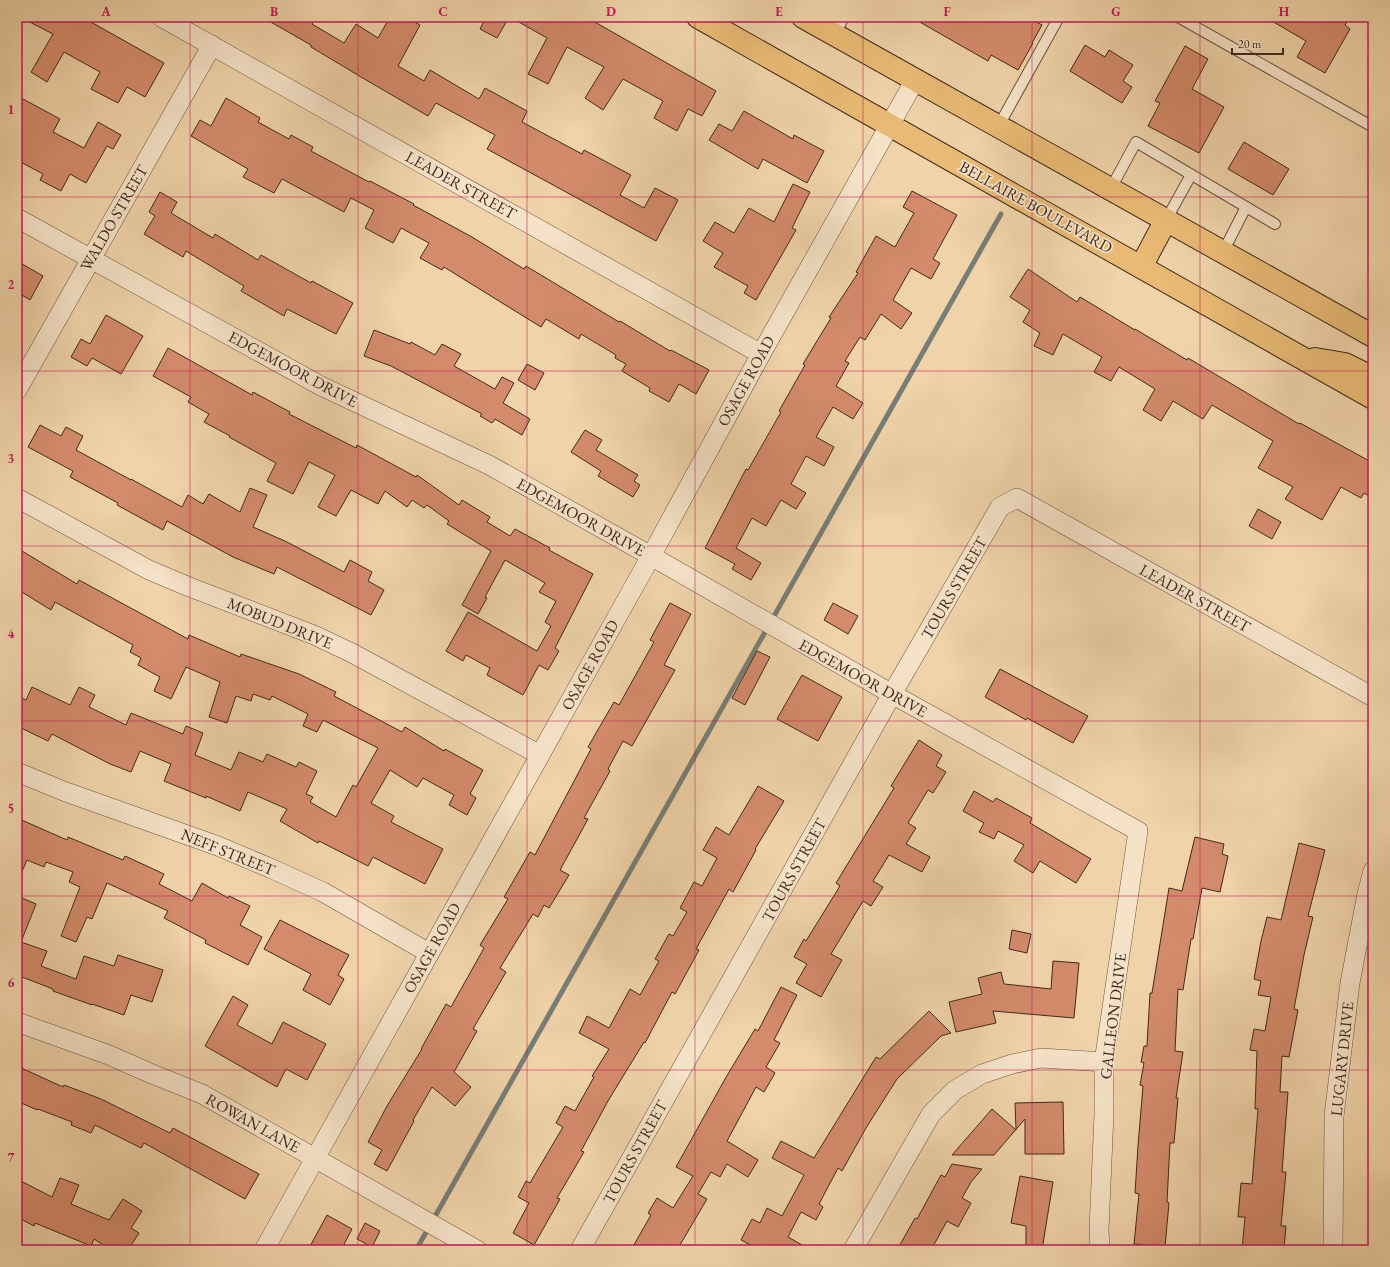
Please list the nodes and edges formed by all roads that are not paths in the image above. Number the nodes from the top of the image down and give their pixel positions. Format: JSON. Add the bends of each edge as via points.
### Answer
{"nodes":[{"id":1,"x":161,"y":17,"type":"edge"},
{"id":2,"x":698,"y":17,"type":"edge"},
{"id":3,"x":803,"y":17,"type":"edge"},
{"id":4,"x":1178,"y":17,"type":"edge"},
{"id":5,"x":1055,"y":18,"type":"edge"},
{"id":6,"x":839,"y":26,"type":"edge"},
{"id":7,"x":212,"y":45,"type":"junction"},
{"id":8,"x":915,"y":80,"type":"junction"},
{"id":9,"x":890,"y":125,"type":"junction"},
{"id":10,"x":998,"y":127,"type":"junction"},
{"id":11,"x":1373,"y":127,"type":"edge"},
{"id":12,"x":1191,"y":175,"type":"junction"},
{"id":13,"x":1110,"y":190,"type":"junction"},
{"id":14,"x":1246,"y":207,"type":"junction"},
{"id":15,"x":17,"y":218,"type":"edge"},
{"id":16,"x":1166,"y":220,"type":"junction"},
{"id":17,"x":1275,"y":224,"type":"dead end"},
{"id":18,"x":1223,"y":252,"type":"junction"},
{"id":19,"x":90,"y":259,"type":"junction"},
{"id":20,"x":1141,"y":267,"type":"junction"},
{"id":21,"x":1373,"y":336,"type":"edge"},
{"id":22,"x":761,"y":354,"type":"junction"},
{"id":23,"x":1300,"y":357,"type":"junction"},
{"id":24,"x":1373,"y":378,"type":"edge"},
{"id":25,"x":17,"y":390,"type":"edge"},
{"id":26,"x":1373,"y":398,"type":"edge"},
{"id":27,"x":17,"y":498,"type":"edge"},
{"id":28,"x":1017,"y":498,"type":"joint"},
{"id":29,"x":651,"y":556,"type":"junction"},
{"id":30,"x":892,"y":694,"type":"junction"},
{"id":31,"x":1373,"y":697,"type":"edge"},
{"id":32,"x":540,"y":755,"type":"junction"},
{"id":33,"x":17,"y":772,"type":"edge"},
{"id":34,"x":1138,"y":831,"type":"joint"},
{"id":35,"x":1373,"y":871,"type":"edge"},
{"id":36,"x":429,"y":953,"type":"junction"},
{"id":37,"x":17,"y":1022,"type":"edge"},
{"id":38,"x":1104,"y":1062,"type":"junction"},
{"id":39,"x":316,"y":1158,"type":"junction"},
{"id":40,"x":264,"y":1250,"type":"edge"},
{"id":41,"x":477,"y":1250,"type":"edge"},
{"id":42,"x":580,"y":1250,"type":"edge"},
{"id":43,"x":853,"y":1250,"type":"edge"},
{"id":44,"x":1100,"y":1250,"type":"edge"},
{"id":45,"x":1333,"y":1250,"type":"edge"}],
"edges":[{"from":1,"to":7,"type":"street","name":"LEADER STREET"},
{"from":2,"to":9,"type":"main road","name":"BELLAIRE BOULEVARD"},
{"from":3,"to":6,"type":"main road"},
{"from":4,"to":11,"type":"lane"},
{"from":5,"to":10,"type":"lane"},
{"from":6,"to":8,"type":"main road"},
{"from":7,"to":19,"type":"street","name":"WALDO STREET"},
{"from":7,"to":22,"type":"street","name":"LEADER STREET"},
{"from":8,"to":9,"type":"street","name":"OSAGE ROAD"},
{"from":8,"to":10,"type":"main road"},
{"from":9,"to":20,"type":"main road","name":"BELLAIRE BOULEVARD"},
{"from":9,"to":22,"type":"street","name":"OSAGE ROAD"},
{"from":10,"to":13,"type":"main road"},
{"from":12,"to":13,"type":"lane","via":[[1136,142]]},
{"from":12,"to":14,"type":"lane"},
{"from":12,"to":16,"type":"lane"},
{"from":13,"to":16,"type":"main road"},
{"from":14,"to":17,"type":"lane"},
{"from":14,"to":18,"type":"lane"},
{"from":15,"to":19,"type":"street","name":"EDGEMOOR DRIVE"},
{"from":16,"to":18,"type":"main road"},
{"from":16,"to":20,"type":"main road"},
{"from":18,"to":21,"type":"main road"},
{"from":19,"to":25,"type":"street","name":"WALDO STREET"},
{"from":19,"to":29,"type":"street","name":"EDGEMOOR DRIVE","via":[[320,386],[488,465]]},
{"from":20,"to":23,"type":"main road","name":"BELLAIRE BOULEVARD"},
{"from":22,"to":29,"type":"street","name":"OSAGE ROAD"},
{"from":23,"to":24,"type":"main road","via":[[1345,364]]},
{"from":23,"to":26,"type":"main road","name":"BELLAIRE BOULEVARD"},
{"from":27,"to":32,"type":"street","name":"MOBUD DRIVE","via":[[149,570],[314,635]]},
{"from":28,"to":30,"type":"street","name":"TOURS STREET","via":[[1000,507]]},
{"from":28,"to":31,"type":"street","name":"LEADER STREET"},
{"from":29,"to":30,"type":"street","name":"EDGEMOOR DRIVE"},
{"from":29,"to":32,"type":"street","name":"OSAGE ROAD"},
{"from":30,"to":34,"type":"street","name":"EDGEMOOR DRIVE"},
{"from":30,"to":42,"type":"street","name":"TOURS STREET"},
{"from":32,"to":36,"type":"street","name":"OSAGE ROAD"},
{"from":33,"to":36,"type":"street","name":"NEFF STREET","via":[[218,846],[270,868],[323,892]]},
{"from":34,"to":38,"type":"street","name":"GALLEON DRIVE"},
{"from":35,"to":45,"type":"street","name":"LUGARY DRIVE","via":[[1350,983],[1334,1116]]},
{"from":36,"to":39,"type":"street","name":"OSAGE ROAD"},
{"from":37,"to":39,"type":"street","name":"ROWAN LANE","via":[[109,1055],[202,1094]]},
{"from":38,"to":43,"type":"street","via":[[1041,1058],[982,1074],[955,1090],[931,1114]]},
{"from":38,"to":44,"type":"street","name":"GALLEON DRIVE"},
{"from":39,"to":40,"type":"street","name":"OSAGE ROAD"},
{"from":39,"to":41,"type":"street","name":"ROWAN LANE"}]}
